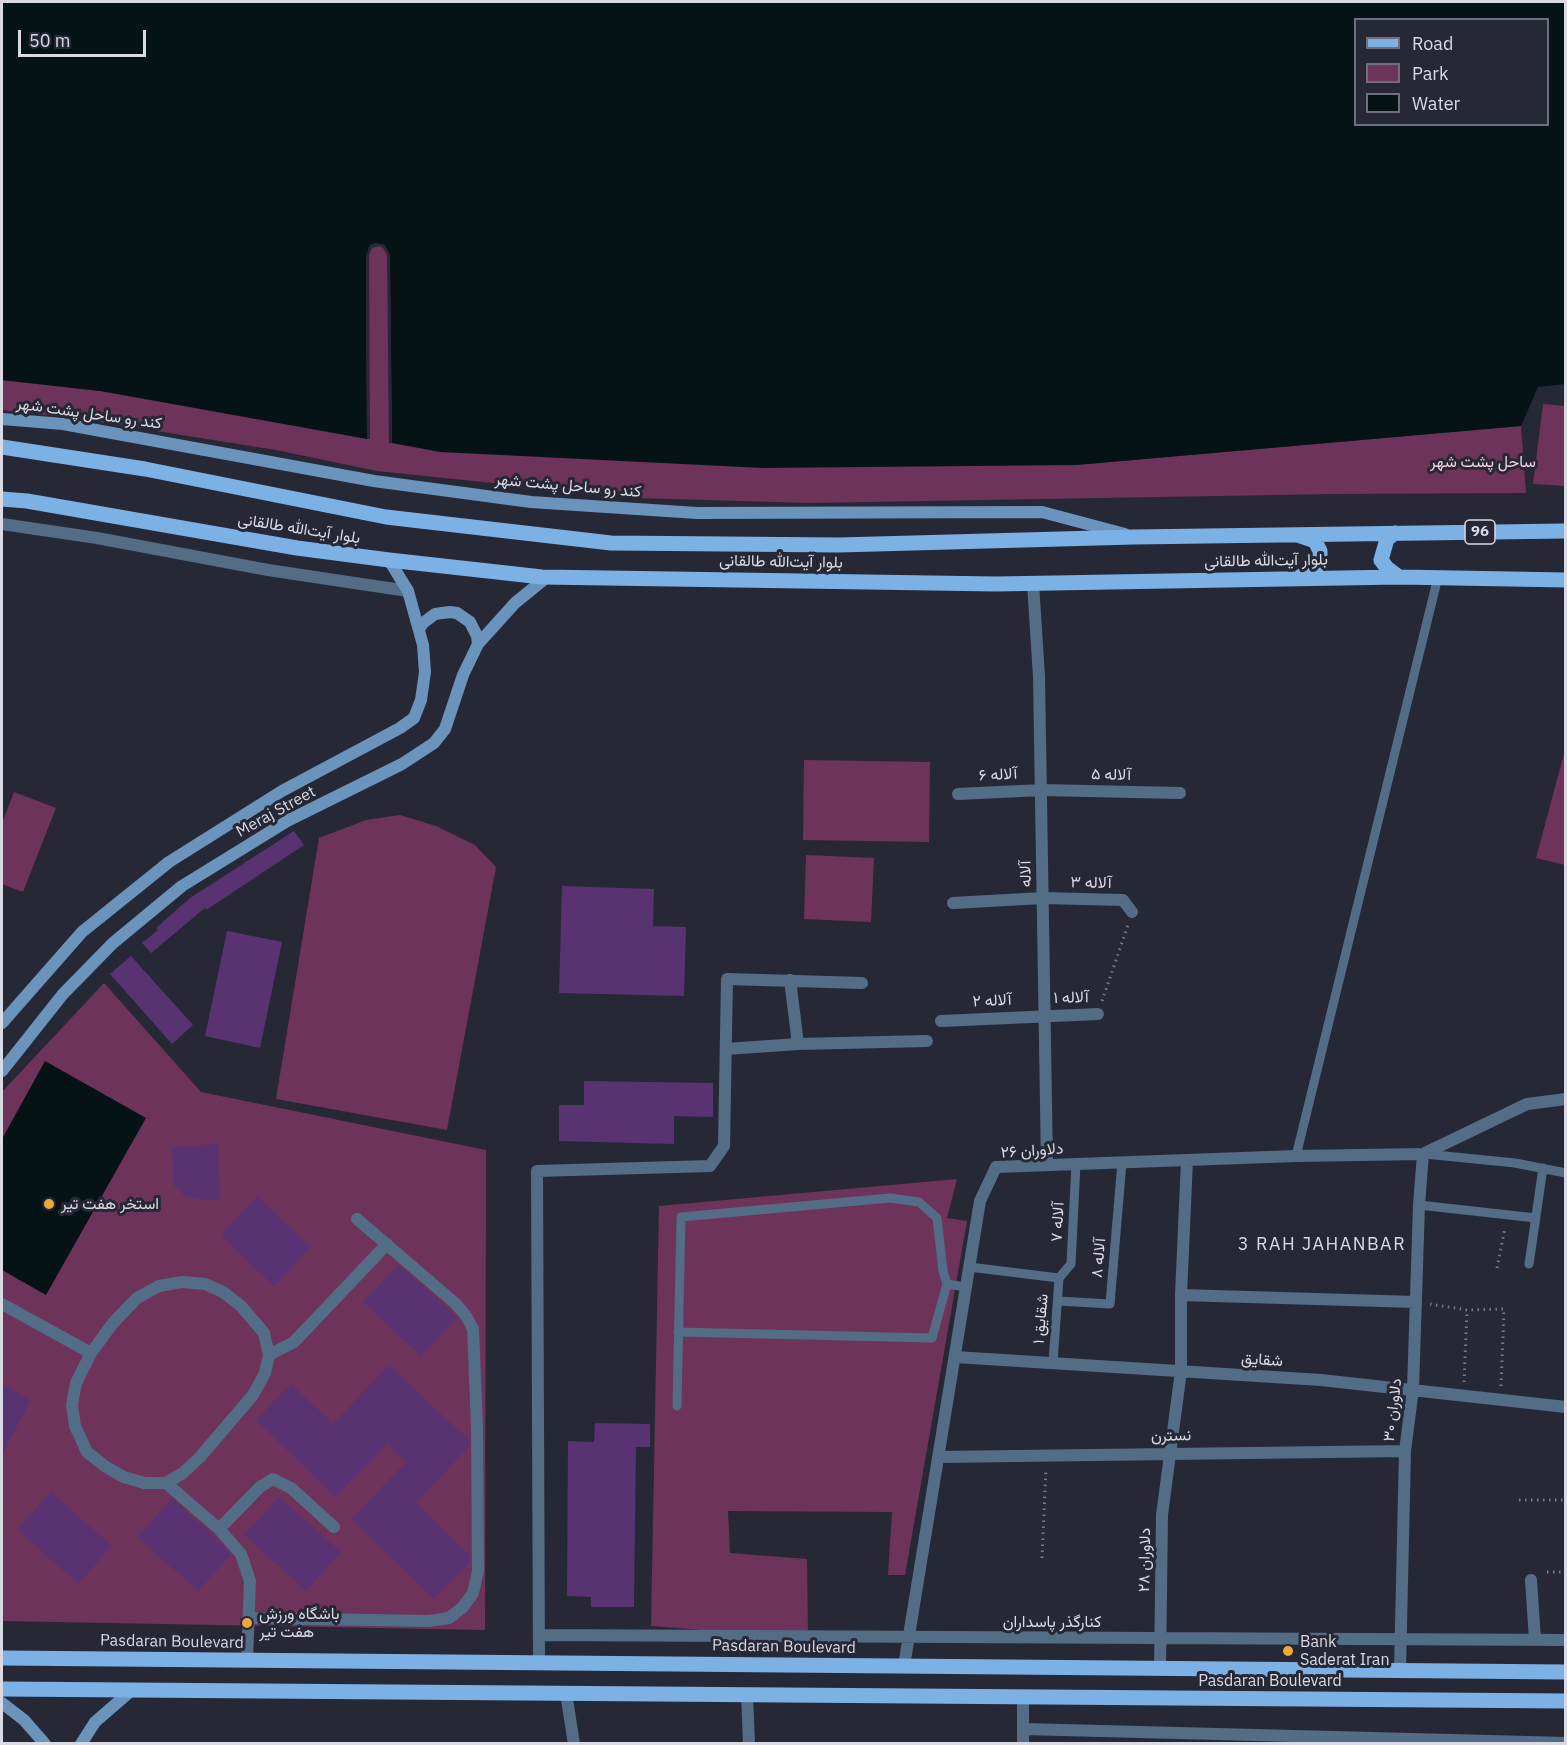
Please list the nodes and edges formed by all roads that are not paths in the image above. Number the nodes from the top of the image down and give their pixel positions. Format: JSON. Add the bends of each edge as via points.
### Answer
{"nodes":[{"id":1,"x":2,"y":419,"type":"edge"},
{"id":2,"x":2,"y":447,"type":"edge"},
{"id":3,"x":2,"y":499,"type":"edge"},
{"id":4,"x":2,"y":524,"type":"edge"},
{"id":5,"x":1566,"y":531,"type":"edge"},
{"id":6,"x":1395,"y":533,"type":"junction"},
{"id":7,"x":1295,"y":535,"type":"junction"},
{"id":8,"x":1134,"y":537,"type":"junction"},
{"id":9,"x":389,"y":561,"type":"junction"},
{"id":10,"x":547,"y":577,"type":"junction"},
{"id":11,"x":1399,"y":577,"type":"junction"},
{"id":12,"x":1438,"y":577,"type":"junction"},
{"id":13,"x":1295,"y":578,"type":"junction"},
{"id":14,"x":1566,"y":579,"type":"edge"},
{"id":15,"x":1033,"y":583,"type":"junction"},
{"id":16,"x":408,"y":591,"type":"junction"},
{"id":17,"x":419,"y":629,"type":"junction"},
{"id":18,"x":478,"y":644,"type":"junction"},
{"id":19,"x":1041,"y":790,"type":"junction"},
{"id":20,"x":1180,"y":793,"type":"dead end"},
{"id":21,"x":958,"y":794,"type":"dead end"},
{"id":22,"x":1043,"y":898,"type":"junction"},
{"id":23,"x":953,"y":903,"type":"dead end"},
{"id":24,"x":1132,"y":912,"type":"road end"},
{"id":25,"x":790,"y":980,"type":"junction"},
{"id":26,"x":862,"y":983,"type":"dead end"},
{"id":27,"x":1098,"y":1014,"type":"road end"},
{"id":28,"x":1045,"y":1015,"type":"junction"},
{"id":29,"x":941,"y":1021,"type":"dead end"},
{"id":30,"x":2,"y":1023,"type":"edge"},
{"id":31,"x":927,"y":1041,"type":"dead end"},
{"id":32,"x":798,"y":1044,"type":"junction"},
{"id":33,"x":726,"y":1049,"type":"junction"},
{"id":34,"x":2,"y":1071,"type":"edge"},
{"id":35,"x":1566,"y":1100,"type":"edge"},
{"id":36,"x":1422,"y":1154,"type":"junction"},
{"id":37,"x":1296,"y":1155,"type":"junction"},
{"id":38,"x":1186,"y":1160,"type":"junction"},
{"id":39,"x":1122,"y":1162,"type":"junction"},
{"id":40,"x":1076,"y":1164,"type":"junction"},
{"id":41,"x":1047,"y":1165,"type":"junction"},
{"id":42,"x":1543,"y":1168,"type":"junction"},
{"id":43,"x":1566,"y":1173,"type":"edge"},
{"id":44,"x":1419,"y":1205,"type":"junction"},
{"id":45,"x":1536,"y":1218,"type":"junction"},
{"id":46,"x":357,"y":1219,"type":"dead end"},
{"id":47,"x":387,"y":1244,"type":"junction"},
{"id":48,"x":1529,"y":1264,"type":"dead end"},
{"id":49,"x":969,"y":1267,"type":"junction"},
{"id":50,"x":1059,"y":1278,"type":"junction"},
{"id":51,"x":948,"y":1284,"type":"junction"},
{"id":52,"x":966,"y":1287,"type":"junction"},
{"id":53,"x":1181,"y":1295,"type":"junction"},
{"id":54,"x":1058,"y":1301,"type":"junction"},
{"id":55,"x":1416,"y":1302,"type":"junction"},
{"id":56,"x":2,"y":1304,"type":"edge"},
{"id":57,"x":678,"y":1332,"type":"junction"},
{"id":58,"x":92,"y":1353,"type":"junction"},
{"id":59,"x":269,"y":1355,"type":"junction"},
{"id":60,"x":955,"y":1357,"type":"junction"},
{"id":61,"x":1053,"y":1363,"type":"junction"},
{"id":62,"x":1181,"y":1371,"type":"junction"},
{"id":63,"x":1413,"y":1389,"type":"junction"},
{"id":64,"x":677,"y":1406,"type":"dead end"},
{"id":65,"x":1566,"y":1407,"type":"edge"},
{"id":66,"x":1405,"y":1450,"type":"junction"},
{"id":67,"x":1169,"y":1453,"type":"junction"},
{"id":68,"x":938,"y":1457,"type":"junction"},
{"id":69,"x":166,"y":1483,"type":"junction"},
{"id":70,"x":334,"y":1527,"type":"dead end"},
{"id":71,"x":219,"y":1529,"type":"junction"},
{"id":72,"x":1531,"y":1580,"type":"dead end"},
{"id":73,"x":249,"y":1618,"type":"junction"},
{"id":74,"x":539,"y":1635,"type":"junction"},
{"id":75,"x":908,"y":1637,"type":"junction"},
{"id":76,"x":1161,"y":1639,"type":"junction"},
{"id":77,"x":1401,"y":1640,"type":"junction"},
{"id":78,"x":1535,"y":1640,"type":"junction"},
{"id":79,"x":1566,"y":1640,"type":"edge"},
{"id":80,"x":2,"y":1658,"type":"edge"},
{"id":81,"x":247,"y":1660,"type":"junction"},
{"id":82,"x":539,"y":1663,"type":"junction"},
{"id":83,"x":904,"y":1666,"type":"junction"},
{"id":84,"x":1160,"y":1669,"type":"junction"},
{"id":85,"x":1400,"y":1670,"type":"junction"},
{"id":86,"x":1566,"y":1672,"type":"edge"},
{"id":87,"x":2,"y":1689,"type":"edge"},
{"id":88,"x":132,"y":1690,"type":"junction"},
{"id":89,"x":566,"y":1693,"type":"junction"},
{"id":90,"x":747,"y":1694,"type":"junction"},
{"id":91,"x":1023,"y":1696,"type":"junction"},
{"id":92,"x":1566,"y":1701,"type":"edge"},
{"id":93,"x":2,"y":1703,"type":"edge"},
{"id":94,"x":1023,"y":1729,"type":"junction"},
{"id":95,"x":1203,"y":1739,"type":"edge"},
{"id":96,"x":45,"y":1743,"type":"edge"},
{"id":97,"x":81,"y":1743,"type":"edge"},
{"id":98,"x":574,"y":1743,"type":"edge"},
{"id":99,"x":749,"y":1743,"type":"edge"},
{"id":100,"x":1023,"y":1743,"type":"edge"},
{"id":101,"x":1565,"y":1743,"type":"edge"}],
"edges":[{"from":1,"to":8,"type":"street","name":"کند رو ساحل پشت شهر","via":[[63,424],[374,481],[531,502],[697,513],[1042,512]]},
{"from":2,"to":8,"type":"main road","name":"بلوار آیت‌الله طالقانی","via":[[145,469],[386,517],[611,543],[839,545]]},
{"from":3,"to":9,"type":"main road","name":"بلوار آیت‌الله طالقانی"},
{"from":4,"to":16,"type":"street"},
{"from":5,"to":6,"type":"main road","name":"بلوار آیت‌الله طالقانی","number":"96"},
{"from":6,"to":7,"type":"main road","name":"بلوار آیت‌الله طالقانی"},
{"from":6,"to":11,"type":"main road","via":[[1387,539],[1381,560]]},
{"from":7,"to":8,"type":"main road","name":"بلوار آیت‌الله طالقانی"},
{"from":7,"to":13,"type":"main road","via":[[1315,541],[1320,561],[1315,570]]},
{"from":9,"to":10,"type":"main road","name":"بلوار آیت‌الله طالقانی"},
{"from":9,"to":16,"type":"street","name":"Meraj Street"},
{"from":10,"to":15,"type":"main road","name":"بلوار آیت‌الله طالقانی"},
{"from":10,"to":18,"type":"street","name":"Meraj Street","via":[[515,603]]},
{"from":11,"to":12,"type":"main road","name":"بلوار آیت‌الله طالقانی"},
{"from":11,"to":13,"type":"main road","name":"بلوار آیت‌الله طالقانی"},
{"from":12,"to":14,"type":"main road","name":"بلوار آیت‌الله طالقانی"},
{"from":12,"to":37,"type":"lane"},
{"from":13,"to":15,"type":"main road","name":"بلوار آیت‌الله طالقانی"},
{"from":15,"to":19,"type":"street","name":"آلاله"},
{"from":16,"to":17,"type":"street","name":"Meraj Street"},
{"from":17,"to":18,"type":"street","via":[[435,614],[457,613],[470,622]]},
{"from":17,"to":30,"type":"street","name":"Meraj Street","via":[[425,672],[414,718],[282,791],[169,862],[82,932]]},
{"from":18,"to":34,"type":"street","name":"Meraj Street","via":[[445,729],[434,743],[402,764],[289,820],[182,886],[104,952],[63,994]]},
{"from":19,"to":20,"type":"street","name":"آلاله ۵"},
{"from":19,"to":21,"type":"street","name":"آلاله ۶"},
{"from":19,"to":22,"type":"street","name":"آلاله"},
{"from":22,"to":23,"type":"street"},
{"from":22,"to":24,"type":"street","name":"آلاله ۳","via":[[1123,900]]},
{"from":22,"to":28,"type":"street","name":"آلاله"},
{"from":25,"to":26,"type":"street"},
{"from":25,"to":32,"type":"street"},
{"from":25,"to":33,"type":"street","via":[[728,979]]},
{"from":27,"to":28,"type":"street","name":"آلاله ۱"},
{"from":28,"to":29,"type":"street","name":"آلاله ۲"},
{"from":28,"to":41,"type":"street","name":"آلاله"},
{"from":31,"to":32,"type":"street"},
{"from":32,"to":33,"type":"street"},
{"from":33,"to":74,"type":"street","via":[[724,1146],[710,1166],[537,1171]]},
{"from":35,"to":36,"type":"street","name":"دلاوران ۲۶","via":[[1527,1104]]},
{"from":36,"to":37,"type":"street","name":"دلاوران ۲۶"},
{"from":36,"to":42,"type":"lane"},
{"from":36,"to":44,"type":"street","name":"دلاوران ۳۰"},
{"from":37,"to":38,"type":"street","name":"دلاوران ۲۶"},
{"from":38,"to":39,"type":"street","name":"دلاوران ۲۶"},
{"from":38,"to":53,"type":"street","name":"دلاوران ۲۸"},
{"from":39,"to":40,"type":"street","name":"دلاوران ۲۶"},
{"from":39,"to":54,"type":"lane","name":"آلاله ۸","via":[[1110,1304]]},
{"from":40,"to":41,"type":"street","name":"دلاوران ۲۶"},
{"from":40,"to":50,"type":"lane","name":"آلاله ۷","via":[[1071,1264]]},
{"from":41,"to":49,"type":"street","name":"دلاوران ۲۶","via":[[996,1167],[980,1201]]},
{"from":42,"to":43,"type":"lane"},
{"from":42,"to":45,"type":"lane"},
{"from":44,"to":45,"type":"lane"},
{"from":44,"to":55,"type":"street","name":"دلاوران ۳۰"},
{"from":45,"to":48,"type":"lane"},
{"from":46,"to":47,"type":"street"},
{"from":47,"to":59,"type":"street","via":[[294,1342]]},
{"from":47,"to":73,"type":"street","via":[[456,1304],[473,1329],[478,1571],[473,1593],[463,1608],[449,1618],[429,1621]]},
{"from":49,"to":50,"type":"lane"},
{"from":49,"to":52,"type":"street","name":"دلاوران ۲۶"},
{"from":50,"to":54,"type":"lane","name":"شقایق ۱"},
{"from":51,"to":52,"type":"lane"},
{"from":51,"to":57,"type":"lane","via":[[932,1338]]},
{"from":51,"to":57,"type":"lane","via":[[937,1218],[919,1202],[890,1198],[681,1217]]},
{"from":52,"to":60,"type":"street","name":"دلاوران ۲۶"},
{"from":53,"to":55,"type":"street"},
{"from":53,"to":62,"type":"street","name":"دلاوران ۲۸"},
{"from":54,"to":61,"type":"lane","name":"شقایق ۱"},
{"from":55,"to":63,"type":"street","name":"دلاوران ۳۰"},
{"from":56,"to":58,"type":"street"},
{"from":57,"to":64,"type":"lane"},
{"from":58,"to":59,"type":"street","via":[[137,1298],[159,1286],[182,1282],[205,1284],[241,1306],[264,1333]]},
{"from":58,"to":69,"type":"street","via":[[76,1383],[72,1405],[75,1426],[87,1452],[124,1477],[144,1483]]},
{"from":59,"to":69,"type":"street","via":[[266,1373],[253,1395],[200,1457]]},
{"from":60,"to":61,"type":"street","name":"شقایق"},
{"from":60,"to":68,"type":"street","name":"دلاوران ۲۶"},
{"from":61,"to":62,"type":"street","name":"شقایق"},
{"from":62,"to":63,"type":"street","name":"شقایق"},
{"from":62,"to":67,"type":"street","name":"دلاوران ۲۸"},
{"from":63,"to":65,"type":"street","name":"شقایق"},
{"from":63,"to":66,"type":"street","name":"دلاوران ۳۰"},
{"from":66,"to":67,"type":"street","name":"نسترن"},
{"from":66,"to":77,"type":"street","name":"دلاوران ۳۰"},
{"from":67,"to":68,"type":"street","name":"نسترن"},
{"from":67,"to":76,"type":"street","name":"دلاوران ۲۸","via":[[1162,1515]]},
{"from":68,"to":75,"type":"street","name":"دلاوران ۲۶"},
{"from":69,"to":71,"type":"street"},
{"from":70,"to":71,"type":"street","via":[[291,1488],[273,1479]]},
{"from":71,"to":73,"type":"street","via":[[247,1567]]},
{"from":72,"to":78,"type":"street"},
{"from":73,"to":81,"type":"street"},
{"from":74,"to":75,"type":"street","name":"کنارگذر پاسداران"},
{"from":74,"to":82,"type":"street"},
{"from":75,"to":76,"type":"street","name":"کنارگذر پاسداران"},
{"from":75,"to":83,"type":"street","name":"دلاوران ۲۶"},
{"from":76,"to":77,"type":"street","name":"کنارگذر پاسداران"},
{"from":76,"to":84,"type":"street","name":"دلاوران ۲۸"},
{"from":77,"to":78,"type":"street","name":"کنارگذر پاسداران"},
{"from":77,"to":85,"type":"street","name":"دلاوران ۳۰"},
{"from":78,"to":79,"type":"street","name":"کنارگذر پاسداران"},
{"from":80,"to":81,"type":"main road","name":"Pasdaran Boulevard"},
{"from":81,"to":82,"type":"main road","name":"Pasdaran Boulevard"},
{"from":82,"to":83,"type":"main road","name":"Pasdaran Boulevard"},
{"from":83,"to":84,"type":"main road","name":"Pasdaran Boulevard"},
{"from":84,"to":85,"type":"main road","name":"Pasdaran Boulevard"},
{"from":85,"to":86,"type":"main road","name":"Pasdaran Boulevard"},
{"from":87,"to":88,"type":"main road","name":"Pasdaran Boulevard"},
{"from":88,"to":89,"type":"main road","name":"Pasdaran Boulevard"},
{"from":88,"to":97,"type":"street","via":[[95,1722]]},
{"from":89,"to":90,"type":"main road","name":"Pasdaran Boulevard"},
{"from":89,"to":98,"type":"street"},
{"from":90,"to":91,"type":"main road","name":"Pasdaran Boulevard"},
{"from":90,"to":99,"type":"street"},
{"from":91,"to":92,"type":"main road","name":"Pasdaran Boulevard"},
{"from":91,"to":94,"type":"street"},
{"from":93,"to":96,"type":"street"},
{"from":94,"to":95,"type":"street"},
{"from":94,"to":100,"type":"street"},
{"from":95,"to":101,"type":"street"}]}
